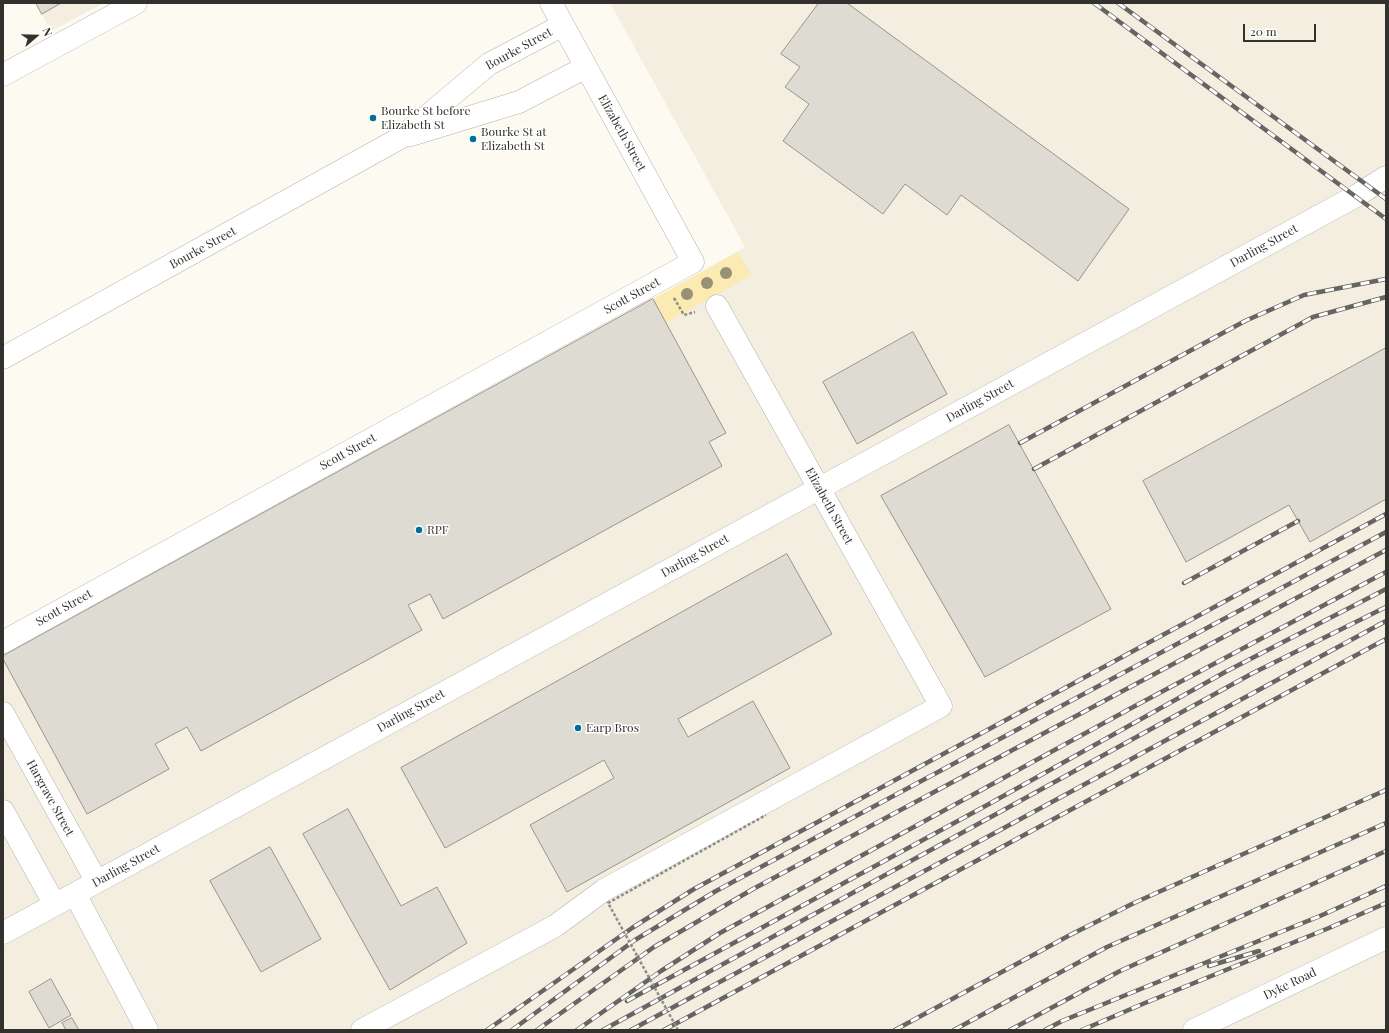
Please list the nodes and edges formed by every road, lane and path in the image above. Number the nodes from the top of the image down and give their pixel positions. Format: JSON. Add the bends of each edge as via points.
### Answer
{"nodes":[{"id":1,"x":136,"y":3,"type":"edge"},
{"id":2,"x":551,"y":3,"type":"edge"},
{"id":3,"x":563,"y":25,"type":"junction"},
{"id":4,"x":586,"y":67,"type":"junction"},
{"id":5,"x":3,"y":76,"type":"edge"},
{"id":6,"x":402,"y":137,"type":"junction"},
{"id":7,"x":1386,"y":178,"type":"edge"},
{"id":8,"x":693,"y":262,"type":"joint"},
{"id":9,"x":672,"y":294,"type":"dead end"},
{"id":10,"x":717,"y":306,"type":"joint"},
{"id":11,"x":3,"y":358,"type":"edge"},
{"id":12,"x":819,"y":488,"type":"junction"},
{"id":13,"x":3,"y":642,"type":"edge"},
{"id":14,"x":3,"y":713,"type":"edge"},
{"id":15,"x":3,"y":811,"type":"edge"},
{"id":16,"x":766,"y":815,"type":"dead end"},
{"id":17,"x":97,"y":882,"type":"junction"},
{"id":18,"x":75,"y":894,"type":"junction"},
{"id":19,"x":55,"y":905,"type":"junction"},
{"id":20,"x":3,"y":933,"type":"edge"},
{"id":21,"x":1386,"y":938,"type":"edge"},
{"id":22,"x":147,"y":1030,"type":"edge"},
{"id":23,"x":362,"y":1030,"type":"edge"},
{"id":24,"x":678,"y":1030,"type":"edge"},
{"id":25,"x":1194,"y":1030,"type":"edge"}],
"edges":[{"from":1,"to":5,"type":"street"},
{"from":2,"to":3,"type":"street","name":"Elizabeth Street"},
{"from":3,"to":4,"type":"street","name":"Elizabeth Street"},
{"from":3,"to":6,"type":"street","name":"Bourke Street","via":[[489,64]]},
{"from":4,"to":6,"type":"street","name":"Bourke Street","via":[[519,102]]},
{"from":4,"to":8,"type":"street","name":"Elizabeth Street"},
{"from":6,"to":11,"type":"street","name":"Bourke Street"},
{"from":7,"to":12,"type":"street","name":"Darling Street"},
{"from":8,"to":13,"type":"street","name":"Scott Street"},
{"from":9,"to":10,"type":"path","via":[[684,315]]},
{"from":10,"to":12,"type":"street","name":"Elizabeth Street"},
{"from":12,"to":17,"type":"street","name":"Darling Street"},
{"from":12,"to":23,"type":"street","name":"Elizabeth Street","via":[[941,706],[604,890],[555,926]]},
{"from":14,"to":17,"type":"street","name":"Hargrave Street"},
{"from":15,"to":19,"type":"street"},
{"from":16,"to":24,"type":"path","bridge":true,"via":[[608,903]]},
{"from":17,"to":18,"type":"street","name":"Darling Street"},
{"from":18,"to":19,"type":"street","name":"Darling Street"},
{"from":18,"to":22,"type":"street"},
{"from":19,"to":20,"type":"street","name":"Darling Street"},
{"from":21,"to":25,"type":"street","name":"Dyke Road"}]}
